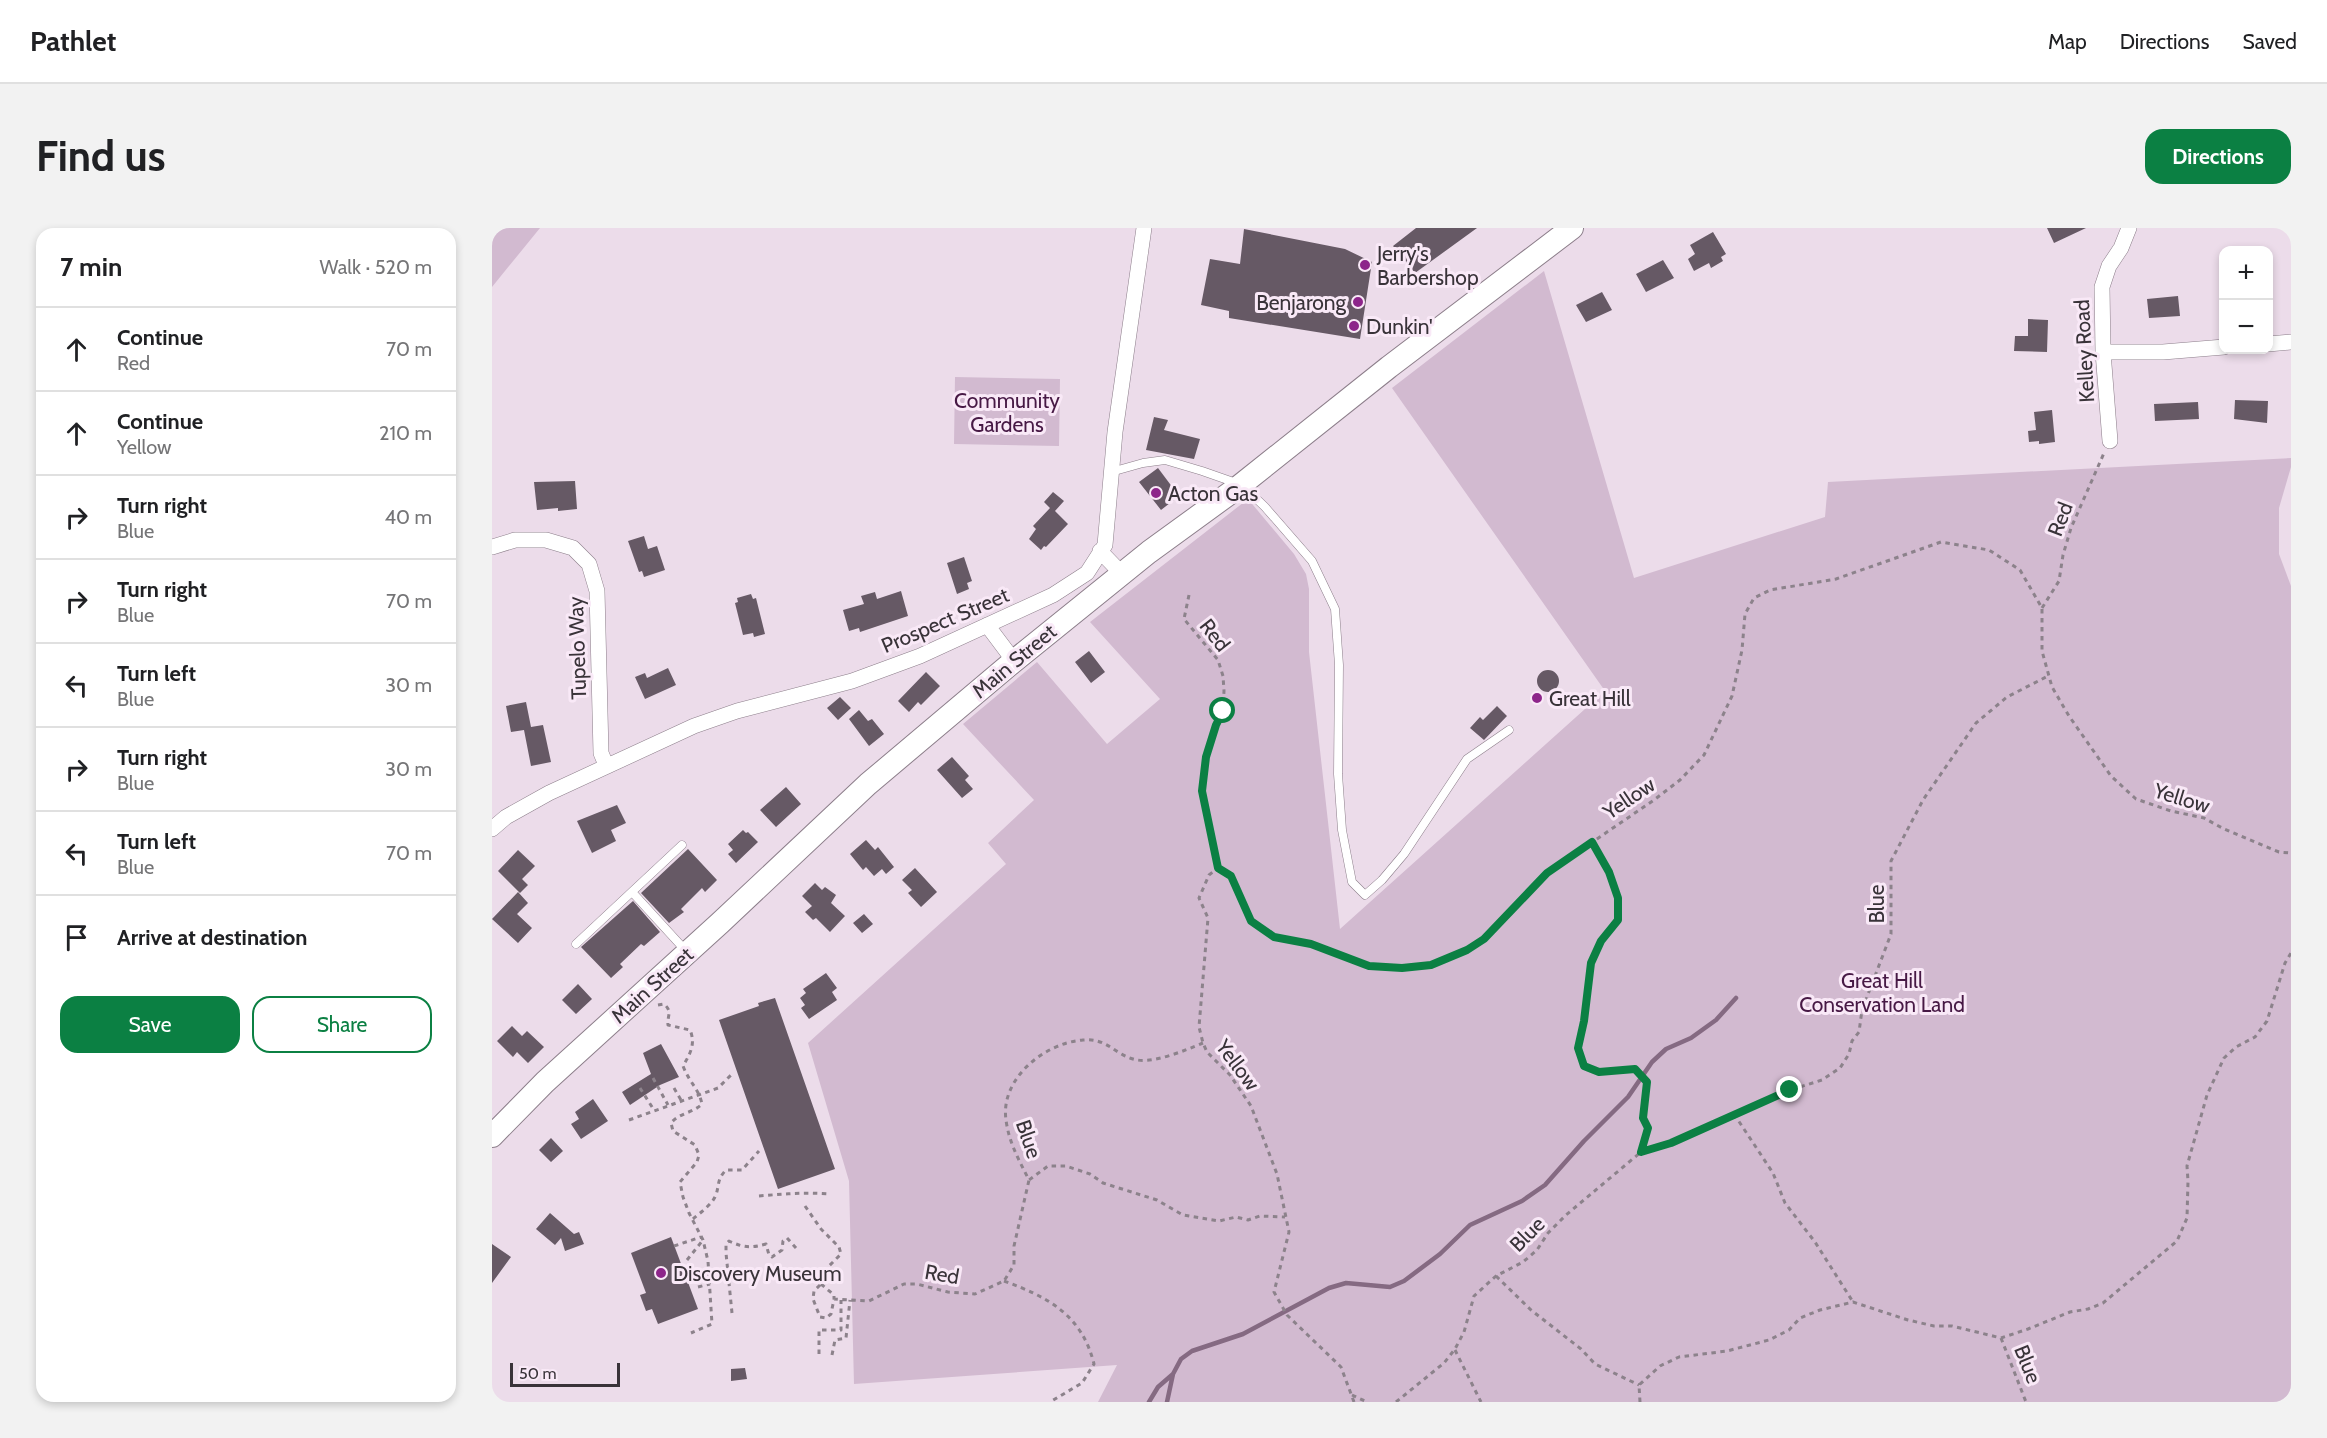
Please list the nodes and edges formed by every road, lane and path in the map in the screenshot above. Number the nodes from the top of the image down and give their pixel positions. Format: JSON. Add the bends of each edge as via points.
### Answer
{"nodes":[{"id":1,"x":1144,"y":228,"type":"edge"},
{"id":2,"x":1572,"y":228,"type":"edge"},
{"id":3,"x":2129,"y":228,"type":"edge"},
{"id":4,"x":2291,"y":342,"type":"edge"},
{"id":5,"x":2273,"y":344,"type":"edge"},
{"id":6,"x":2219,"y":347,"type":"edge"},
{"id":7,"x":2103,"y":352,"type":"junction"},
{"id":8,"x":2110,"y":441,"type":"joint"},
{"id":9,"x":1111,"y":472,"type":"junction"},
{"id":10,"x":1242,"y":485,"type":"junction"},
{"id":11,"x":492,"y":547,"type":"edge"},
{"id":12,"x":1100,"y":551,"type":"junction"},
{"id":13,"x":1122,"y":574,"type":"junction"},
{"id":14,"x":1189,"y":595,"type":"dead end"},
{"id":15,"x":2042,"y":608,"type":"junction"},
{"id":16,"x":987,"y":625,"type":"junction"},
{"id":17,"x":1014,"y":661,"type":"junction"},
{"id":18,"x":2048,"y":675,"type":"junction"},
{"id":19,"x":1509,"y":730,"type":"dead end"},
{"id":20,"x":606,"y":765,"type":"junction"},
{"id":21,"x":492,"y":829,"type":"edge"},
{"id":22,"x":1592,"y":842,"type":"junction"},
{"id":23,"x":682,"y":845,"type":"dead end"},
{"id":24,"x":2291,"y":853,"type":"edge"},
{"id":25,"x":1218,"y":868,"type":"junction"},
{"id":26,"x":632,"y":892,"type":"junction"},
{"id":27,"x":576,"y":944,"type":"dead end"},
{"id":28,"x":687,"y":952,"type":"junction"},
{"id":29,"x":2291,"y":953,"type":"edge"},
{"id":30,"x":655,"y":1006,"type":"dead end"},
{"id":31,"x":1203,"y":1043,"type":"junction"},
{"id":32,"x":733,"y":1072,"type":"dead end"},
{"id":33,"x":653,"y":1078,"type":"dead end"},
{"id":34,"x":640,"y":1088,"type":"dead end"},
{"id":35,"x":674,"y":1088,"type":"dead end"},
{"id":36,"x":699,"y":1093,"type":"junction"},
{"id":37,"x":681,"y":1100,"type":"junction"},
{"id":38,"x":668,"y":1105,"type":"junction"},
{"id":39,"x":654,"y":1110,"type":"junction"},
{"id":40,"x":1733,"y":1114,"type":"junction"},
{"id":41,"x":628,"y":1120,"type":"dead end"},
{"id":42,"x":492,"y":1136,"type":"edge"},
{"id":43,"x":759,"y":1151,"type":"dead end"},
{"id":44,"x":1641,"y":1152,"type":"junction"},
{"id":45,"x":1029,"y":1180,"type":"junction"},
{"id":46,"x":830,"y":1194,"type":"dead end"},
{"id":47,"x":759,"y":1196,"type":"dead end"},
{"id":48,"x":805,"y":1206,"type":"dead end"},
{"id":49,"x":1286,"y":1217,"type":"junction"},
{"id":50,"x":693,"y":1219,"type":"junction"},
{"id":51,"x":702,"y":1238,"type":"junction"},
{"id":52,"x":674,"y":1246,"type":"dead end"},
{"id":53,"x":796,"y":1248,"type":"dead end"},
{"id":54,"x":687,"y":1260,"type":"dead end"},
{"id":55,"x":1496,"y":1276,"type":"junction"},
{"id":56,"x":1005,"y":1281,"type":"junction"},
{"id":57,"x":710,"y":1284,"type":"junction"},
{"id":58,"x":821,"y":1284,"type":"junction"},
{"id":59,"x":698,"y":1287,"type":"dead end"},
{"id":60,"x":834,"y":1299,"type":"junction"},
{"id":61,"x":842,"y":1300,"type":"junction"},
{"id":62,"x":850,"y":1300,"type":"junction"},
{"id":63,"x":1853,"y":1302,"type":"junction"},
{"id":64,"x":732,"y":1312,"type":"dead end"},
{"id":65,"x":691,"y":1333,"type":"dead end"},
{"id":66,"x":2001,"y":1338,"type":"junction"},
{"id":67,"x":1455,"y":1349,"type":"junction"},
{"id":68,"x":819,"y":1354,"type":"dead end"},
{"id":69,"x":832,"y":1355,"type":"dead end"},
{"id":70,"x":1639,"y":1384,"type":"junction"},
{"id":71,"x":1352,"y":1395,"type":"junction"},
{"id":72,"x":1050,"y":1402,"type":"edge"},
{"id":73,"x":1354,"y":1402,"type":"edge"},
{"id":74,"x":1367,"y":1402,"type":"edge"},
{"id":75,"x":1396,"y":1402,"type":"edge"},
{"id":76,"x":1481,"y":1402,"type":"edge"},
{"id":77,"x":1640,"y":1402,"type":"edge"},
{"id":78,"x":2026,"y":1402,"type":"edge"}],
"edges":[{"from":1,"to":9,"type":"street","name":"Prospect Street"},
{"from":2,"to":10,"type":"main road","name":"Main Street"},
{"from":3,"to":7,"type":"street","name":"Kelley Road","via":[[2102,287]]},
{"from":4,"to":5,"type":"street"},
{"from":6,"to":7,"type":"street"},
{"from":7,"to":8,"type":"street","name":"Kelley Road"},
{"from":8,"to":15,"type":"path","name":"Red","via":[[2071,528],[2059,581]]},
{"from":9,"to":10,"type":"lane","via":[[1165,460]]},
{"from":9,"to":12,"type":"street","name":"Prospect Street","via":[[1105,545]]},
{"from":10,"to":13,"type":"main road","name":"Main Street"},
{"from":10,"to":19,"type":"lane","via":[[1312,561],[1335,609],[1342,830],[1352,882],[1365,895],[1404,854],[1467,759]]},
{"from":11,"to":20,"type":"street","name":"Tupelo Way","via":[[514,540],[546,540],[573,548],[589,564],[597,591],[601,753]]},
{"from":12,"to":13,"type":"street"},
{"from":12,"to":16,"type":"street","name":"Prospect Street","via":[[1087,573],[1053,595]]},
{"from":13,"to":17,"type":"main road","name":"Main Street"},
{"from":14,"to":25,"type":"path","name":"Red","via":[[1184,619],[1218,660],[1224,691],[1223,711],[1206,757],[1202,791]]},
{"from":15,"to":18,"type":"path","name":"Yellow","via":[[2042,651]]},
{"from":15,"to":22,"type":"path","name":"Yellow","via":[[2020,570],[1989,550],[1941,542],[1836,579],[1770,590],[1754,598],[1745,614],[1732,696],[1704,755],[1680,780]]},
{"from":16,"to":17,"type":"street"},
{"from":16,"to":20,"type":"street","name":"Prospect Street","via":[[852,681],[694,726]]},
{"from":17,"to":28,"type":"main road","name":"Main Street","via":[[868,784]]},
{"from":18,"to":24,"type":"path","name":"Yellow","via":[[2069,716],[2111,776],[2136,799],[2204,818],[2279,852]]},
{"from":18,"to":40,"type":"path","name":"Blue","via":[[2007,697],[1976,723],[1923,800],[1891,861],[1891,934],[1862,1010],[1858,1032],[1840,1068],[1822,1080]]},
{"from":20,"to":21,"type":"street","name":"Prospect Street","via":[[549,793]]},
{"from":22,"to":25,"type":"path","name":"Yellow","via":[[1547,873],[1484,939],[1431,965],[1402,968],[1369,966],[1311,944],[1274,937],[1251,921],[1231,876]]},
{"from":22,"to":44,"type":"path","via":[[1618,898],[1618,920],[1601,941],[1591,963],[1578,1048],[1584,1066],[1599,1072],[1635,1069],[1647,1082],[1643,1118],[1648,1128]]},
{"from":23,"to":26,"type":"lane"},
{"from":25,"to":31,"type":"path","name":"Yellow","via":[[1209,875],[1199,898],[1208,918],[1199,1027]]},
{"from":26,"to":27,"type":"lane"},
{"from":26,"to":28,"type":"lane"},
{"from":28,"to":42,"type":"main road","name":"Main Street"},
{"from":29,"to":66,"type":"path","name":"Blue","via":[[2267,1021],[2255,1037],[2224,1058],[2207,1095],[2187,1166],[2187,1218],[2177,1241],[2103,1303]]},
{"from":30,"to":36,"type":"path","via":[[664,1004],[670,1009],[668,1025],[690,1030],[692,1048],[683,1066],[688,1081]]},
{"from":31,"to":45,"type":"path","name":"Blue","via":[[1180,1052],[1134,1060],[1104,1042],[1085,1040],[1067,1042],[1031,1061],[1005,1103],[1012,1148]]},
{"from":31,"to":49,"type":"path","name":"Yellow","via":[[1251,1106],[1277,1174]]},
{"from":32,"to":36,"type":"path","via":[[718,1088]]},
{"from":33,"to":38,"type":"path"},
{"from":34,"to":39,"type":"path"},
{"from":35,"to":37,"type":"path"},
{"from":36,"to":37,"type":"path"},
{"from":36,"to":50,"type":"path","via":[[702,1104],[671,1123],[673,1131],[695,1145],[699,1155],[680,1182]]},
{"from":37,"to":38,"type":"path"},
{"from":38,"to":39,"type":"path"},
{"from":39,"to":41,"type":"path"},
{"from":40,"to":44,"type":"path","name":"Blue","via":[[1671,1143]]},
{"from":40,"to":63,"type":"path","via":[[1773,1173],[1785,1203]]},
{"from":43,"to":50,"type":"path","via":[[742,1170],[726,1170],[722,1174],[714,1198]]},
{"from":44,"to":55,"type":"path","name":"Blue","via":[[1566,1215],[1523,1262]]},
{"from":45,"to":49,"type":"path","name":"Blue","via":[[1048,1166],[1066,1166],[1156,1200],[1183,1215],[1219,1221],[1268,1215]]},
{"from":45,"to":56,"type":"path","via":[[1014,1246],[1014,1265]]},
{"from":46,"to":47,"type":"path"},
{"from":48,"to":58,"type":"path","via":[[841,1254],[827,1268]]},
{"from":49,"to":71,"type":"path","name":"Yellow","via":[[1288,1232],[1274,1292],[1287,1315],[1336,1362]]},
{"from":50,"to":51,"type":"path"},
{"from":51,"to":52,"type":"path"},
{"from":51,"to":54,"type":"path"},
{"from":51,"to":57,"type":"path"},
{"from":53,"to":64,"type":"path","via":[[787,1238],[782,1250],[772,1257],[766,1244],[751,1248],[729,1241],[726,1253]]},
{"from":55,"to":67,"type":"path","name":"Blue","via":[[1474,1296]]},
{"from":55,"to":70,"type":"path","via":[[1595,1364]]},
{"from":56,"to":62,"type":"path","name":"Red","via":[[975,1294],[904,1284],[868,1301]]},
{"from":56,"to":72,"type":"path","via":[[1035,1292],[1056,1306],[1089,1343],[1094,1364],[1082,1383]]},
{"from":57,"to":59,"type":"path"},
{"from":57,"to":65,"type":"path","via":[[712,1324]]},
{"from":58,"to":60,"type":"path"},
{"from":58,"to":60,"type":"path","via":[[813,1299],[820,1317],[831,1314]]},
{"from":60,"to":61,"type":"path","name":"Red"},
{"from":61,"to":62,"type":"path","name":"Red"},
{"from":61,"to":68,"type":"path","via":[[841,1330],[819,1330]]},
{"from":62,"to":69,"type":"path","via":[[846,1338],[835,1340]]},
{"from":63,"to":66,"type":"path","name":"Blue","via":[[1908,1320]]},
{"from":63,"to":70,"type":"path","via":[[1800,1318],[1789,1330],[1769,1340],[1727,1351],[1679,1357],[1660,1366]]},
{"from":66,"to":78,"type":"path","name":"Blue"},
{"from":67,"to":75,"type":"path","name":"Blue","via":[[1444,1363]]},
{"from":67,"to":76,"type":"path"},
{"from":70,"to":77,"type":"path"},
{"from":71,"to":73,"type":"path","name":"Yellow"},
{"from":71,"to":74,"type":"path"}]}
